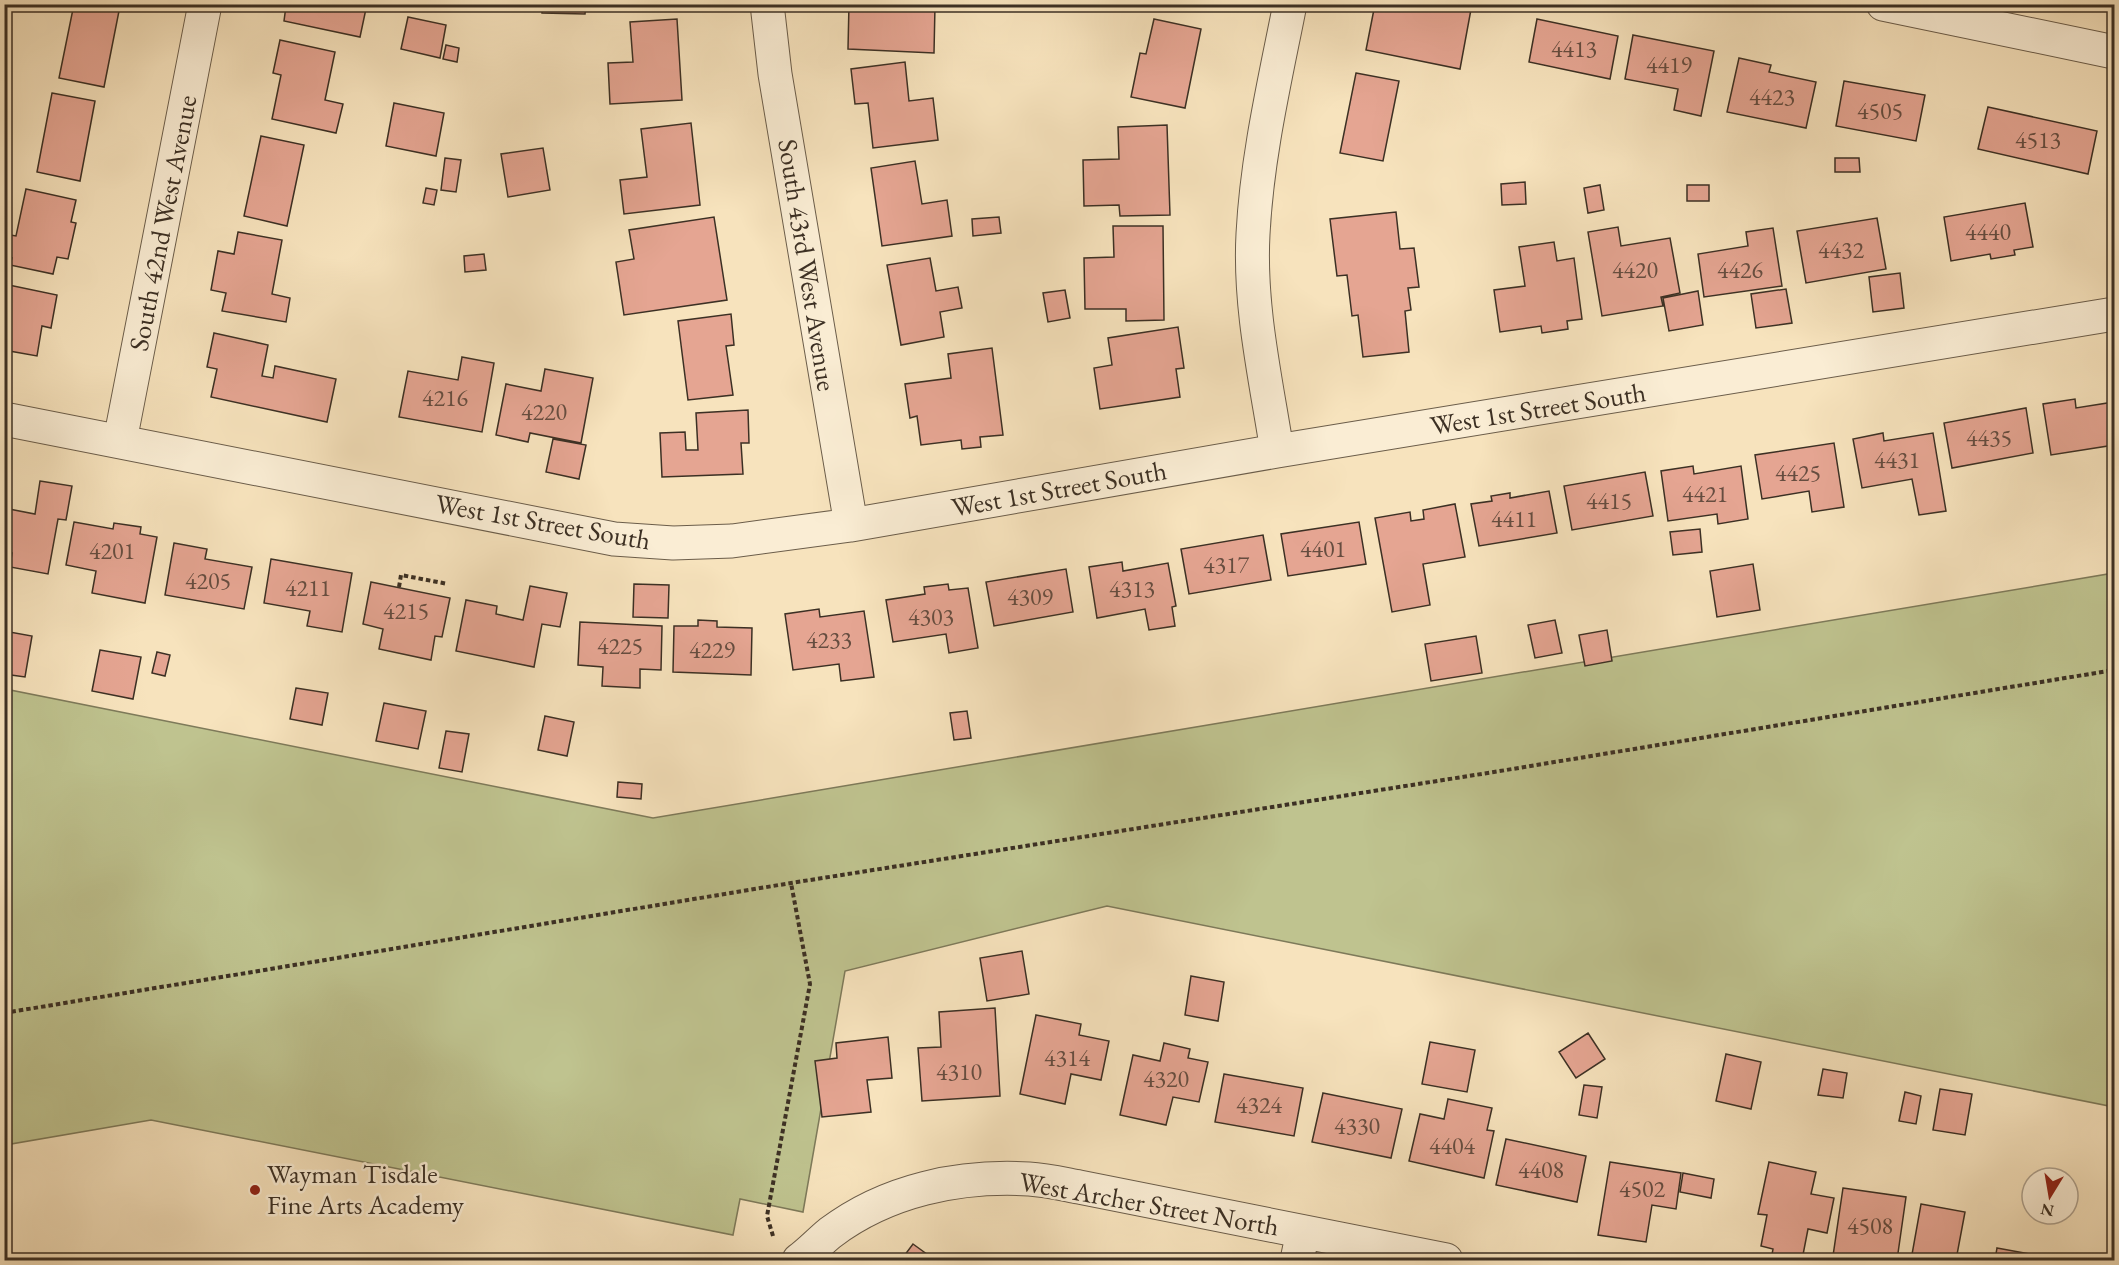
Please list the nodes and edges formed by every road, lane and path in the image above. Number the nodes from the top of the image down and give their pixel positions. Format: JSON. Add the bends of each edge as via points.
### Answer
{"nodes":[{"id":1,"x":205,"y":4,"type":"edge"},
{"id":2,"x":767,"y":4,"type":"edge"},
{"id":3,"x":1290,"y":4,"type":"edge"},
{"id":4,"x":1883,"y":4,"type":"edge"},
{"id":5,"x":2115,"y":52,"type":"edge"},
{"id":6,"x":2115,"y":314,"type":"edge"},
{"id":7,"x":4,"y":419,"type":"edge"},
{"id":8,"x":120,"y":441,"type":"junction"},
{"id":9,"x":1278,"y":451,"type":"junction"},
{"id":10,"x":851,"y":525,"type":"junction"},
{"id":11,"x":448,"y":584,"type":"dead end"},
{"id":12,"x":399,"y":587,"type":"dead end"},
{"id":13,"x":2115,"y":670,"type":"edge"},
{"id":14,"x":791,"y":883,"type":"junction"},
{"id":15,"x":4,"y":1013,"type":"edge"},
{"id":16,"x":1300,"y":1246,"type":"edge"},
{"id":17,"x":789,"y":1252,"type":"edge"},
{"id":18,"x":1446,"y":1260,"type":"edge"}],
"edges":[{"from":1,"to":8,"type":"street","name":"South 42nd West Avenue"},
{"from":2,"to":10,"type":"street","name":"South 43rd West Avenue","via":[[777,85]]},
{"from":3,"to":9,"type":"street","via":[[1260,157],[1252,235],[1254,306]]},
{"from":4,"to":5,"type":"street"},
{"from":6,"to":9,"type":"street","name":"West 1st Street South"},
{"from":7,"to":8,"type":"street","name":"West 1st Street South"},
{"from":8,"to":10,"type":"street","name":"West 1st Street South","via":[[614,539],[672,543],[732,541]]},
{"from":9,"to":10,"type":"street","name":"West 1st Street South"},
{"from":11,"to":12,"type":"path","via":[[401,575]]},
{"from":13,"to":14,"type":"path"},
{"from":14,"to":15,"type":"path"},
{"from":14,"to":17,"type":"path","via":[[810,984],[767,1216],[774,1238]]},
{"from":16,"to":17,"type":"street","name":"West Archer Street North","via":[[1031,1179],[971,1179],[911,1191]]},
{"from":16,"to":18,"type":"street","name":"West Archer Street North"}]}
